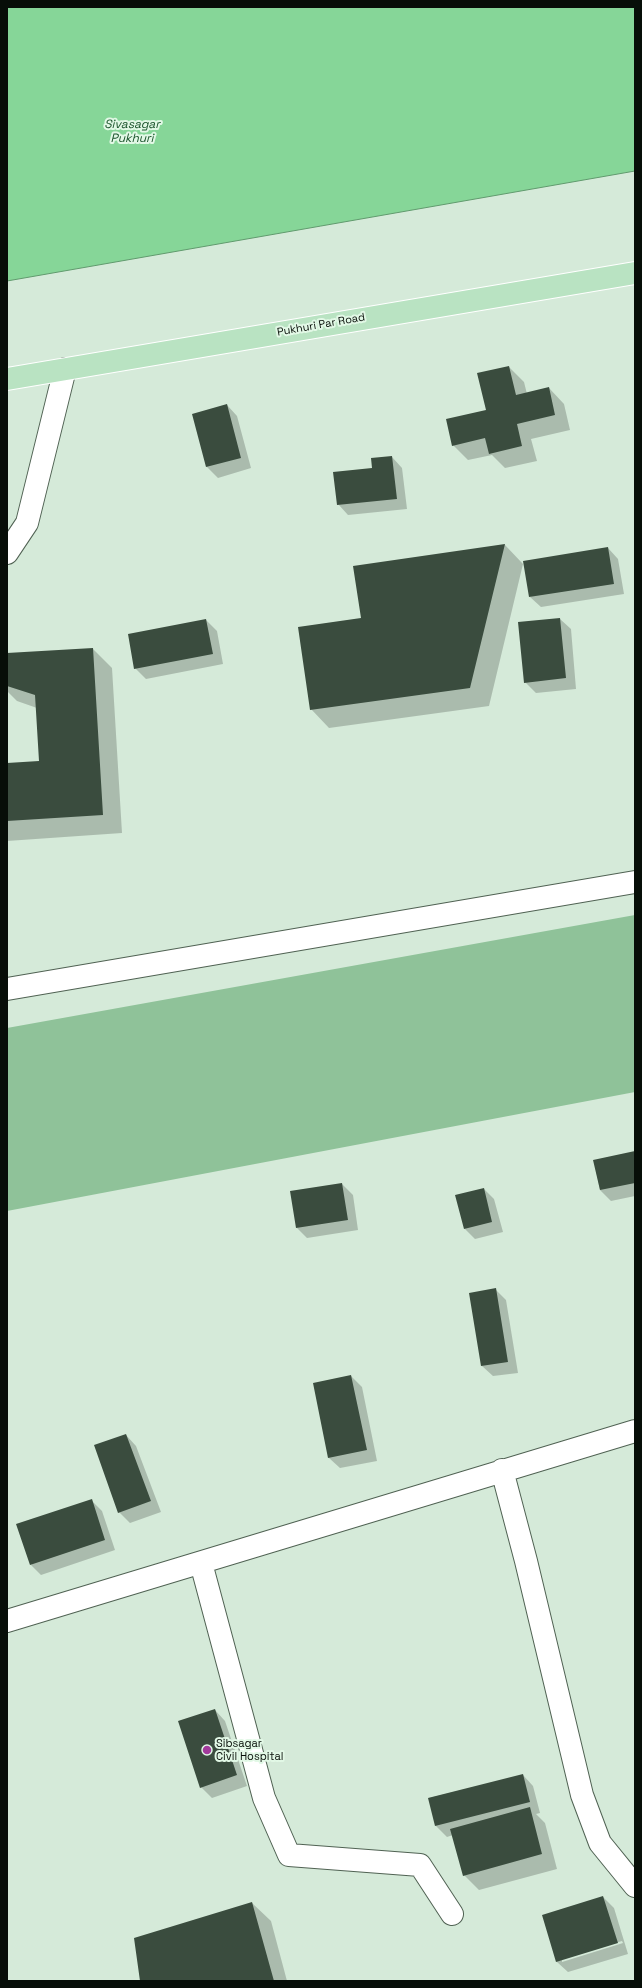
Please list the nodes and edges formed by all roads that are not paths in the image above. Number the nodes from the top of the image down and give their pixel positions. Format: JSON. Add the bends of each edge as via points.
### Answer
{"nodes":[{"id":1,"x":635,"y":273,"type":"edge"},
{"id":2,"x":65,"y":369,"type":"junction"},
{"id":3,"x":7,"y":379,"type":"edge"},
{"id":4,"x":7,"y":553,"type":"edge"},
{"id":5,"x":635,"y":882,"type":"edge"},
{"id":6,"x":7,"y":989,"type":"edge"},
{"id":7,"x":635,"y":1431,"type":"edge"},
{"id":8,"x":502,"y":1470,"type":"junction"},
{"id":9,"x":201,"y":1563,"type":"junction"},
{"id":10,"x":7,"y":1621,"type":"edge"},
{"id":11,"x":635,"y":1886,"type":"edge"},
{"id":12,"x":452,"y":1914,"type":"dead end"}],
"edges":[{"from":1,"to":2,"type":"main road","name":"Pukhuri Par Road"},
{"from":2,"to":3,"type":"main road","name":"Pukhuri Par Road"},
{"from":2,"to":4,"type":"street","via":[[27,522]]},
{"from":5,"to":6,"type":"street"},
{"from":7,"to":8,"type":"street"},
{"from":8,"to":9,"type":"street"},
{"from":8,"to":11,"type":"street","via":[[582,1795],[600,1843]]},
{"from":9,"to":10,"type":"street"},
{"from":9,"to":12,"type":"street","via":[[264,1798],[289,1855],[420,1865]]}]}
